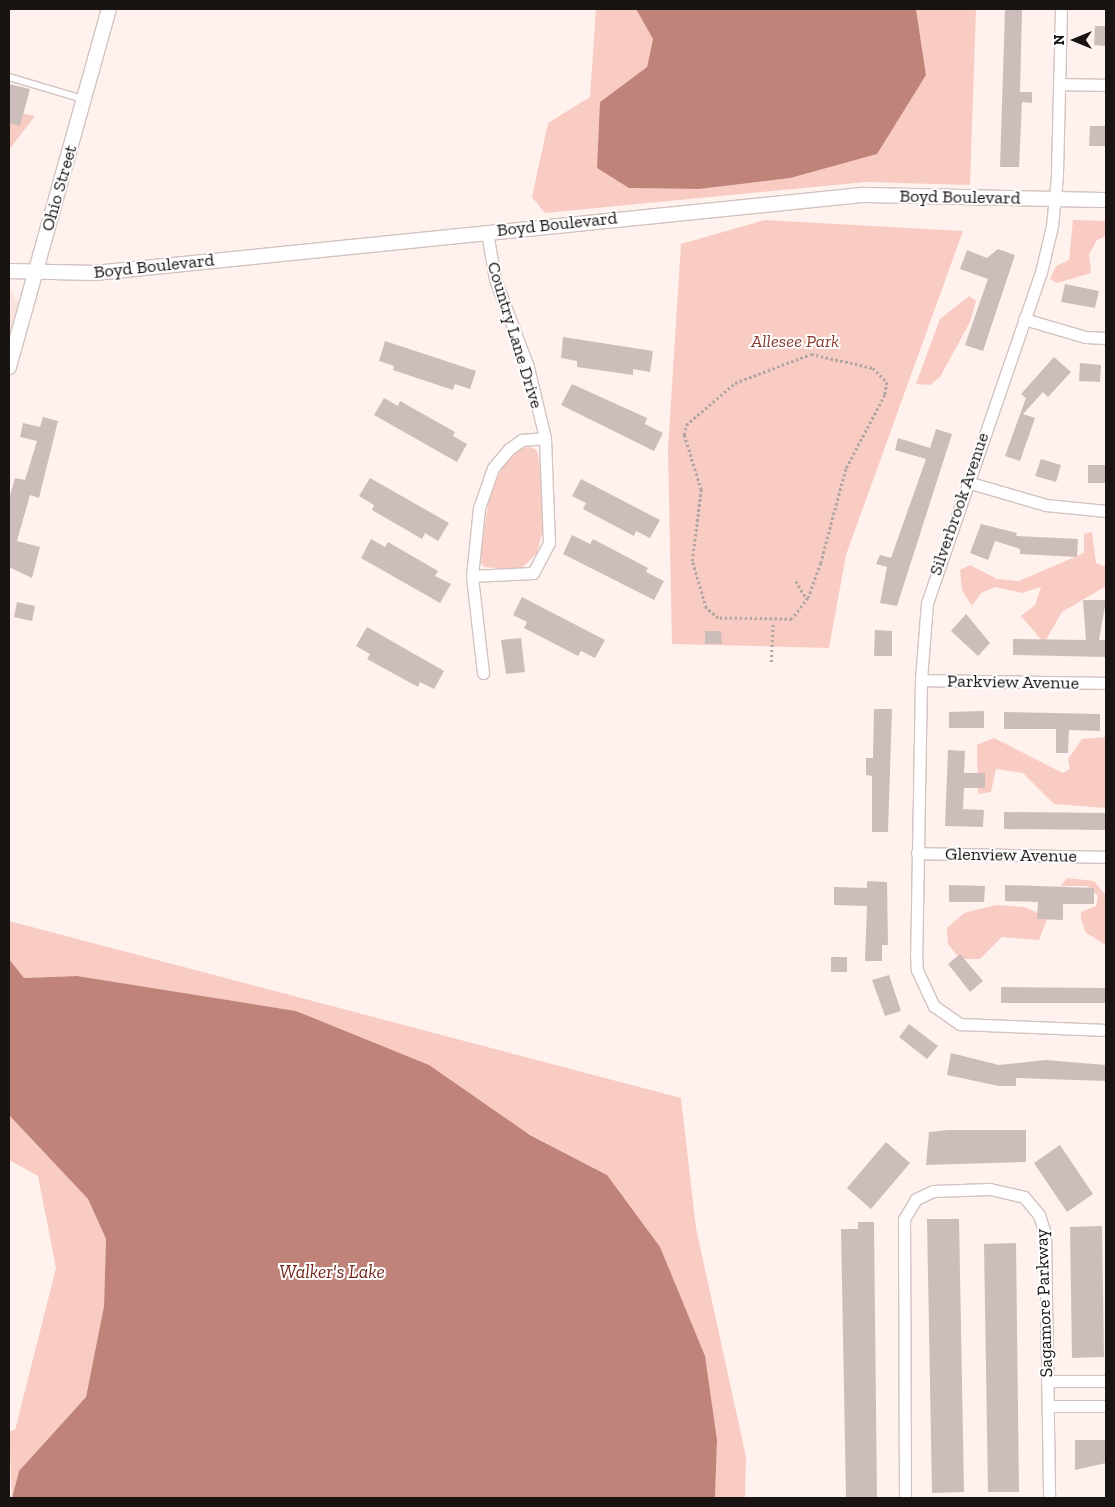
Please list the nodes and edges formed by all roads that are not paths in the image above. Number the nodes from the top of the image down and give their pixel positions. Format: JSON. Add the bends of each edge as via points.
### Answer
{"nodes":[{"id":1,"x":109,"y":9,"type":"edge"},
{"id":2,"x":1061,"y":9,"type":"edge"},
{"id":3,"x":9,"y":77,"type":"edge"},
{"id":4,"x":1060,"y":84,"type":"junction"},
{"id":5,"x":1106,"y":85,"type":"edge"},
{"id":6,"x":83,"y":99,"type":"junction"},
{"id":7,"x":1056,"y":199,"type":"junction"},
{"id":8,"x":1106,"y":200,"type":"edge"},
{"id":9,"x":487,"y":232,"type":"junction"},
{"id":10,"x":9,"y":271,"type":"edge"},
{"id":11,"x":34,"y":275,"type":"junction"},
{"id":12,"x":1024,"y":319,"type":"junction"},
{"id":13,"x":1106,"y":338,"type":"edge"},
{"id":14,"x":9,"y":367,"type":"edge"},
{"id":15,"x":545,"y":438,"type":"junction"},
{"id":16,"x":967,"y":482,"type":"junction"},
{"id":17,"x":1106,"y":511,"type":"edge"},
{"id":18,"x":472,"y":576,"type":"junction"},
{"id":19,"x":483,"y":673,"type":"dead end"},
{"id":20,"x":920,"y":680,"type":"junction"},
{"id":21,"x":1106,"y":684,"type":"edge"},
{"id":22,"x":917,"y":853,"type":"junction"},
{"id":23,"x":1106,"y":857,"type":"edge"},
{"id":24,"x":1106,"y":1030,"type":"edge"},
{"id":25,"x":1047,"y":1381,"type":"junction"},
{"id":26,"x":1106,"y":1381,"type":"edge"},
{"id":27,"x":1048,"y":1406,"type":"junction"},
{"id":28,"x":1106,"y":1406,"type":"edge"},
{"id":29,"x":905,"y":1498,"type":"edge"},
{"id":30,"x":1049,"y":1498,"type":"edge"}],
"edges":[{"from":1,"to":6,"type":"street","name":"Ohio Street"},
{"from":2,"to":4,"type":"street","name":"Silverbrook Avenue"},
{"from":3,"to":6,"type":"lane"},
{"from":4,"to":5,"type":"street"},
{"from":4,"to":7,"type":"street","name":"Silverbrook Avenue"},
{"from":6,"to":11,"type":"street","name":"Ohio Street"},
{"from":7,"to":8,"type":"street","name":"Boyd Boulevard"},
{"from":7,"to":9,"type":"street","name":"Boyd Boulevard","via":[[862,195]]},
{"from":7,"to":12,"type":"street","name":"Silverbrook Avenue","via":[[1040,272]]},
{"from":9,"to":11,"type":"street","name":"Boyd Boulevard","via":[[95,273]]},
{"from":9,"to":15,"type":"street","name":"Country Lane Drive","via":[[495,279],[528,367]]},
{"from":10,"to":11,"type":"street","name":"Boyd Boulevard"},
{"from":11,"to":14,"type":"street","name":"Ohio Street"},
{"from":12,"to":13,"type":"street","via":[[1068,334]]},
{"from":12,"to":16,"type":"street","name":"Silverbrook Avenue"},
{"from":15,"to":18,"type":"street","via":[[522,440],[493,468],[479,508]]},
{"from":15,"to":18,"type":"street","name":"Country Lane Drive","via":[[549,543],[533,573]]},
{"from":16,"to":17,"type":"street","via":[[1046,505]]},
{"from":16,"to":20,"type":"street","name":"Silverbrook Avenue","via":[[927,603]]},
{"from":18,"to":19,"type":"street"},
{"from":20,"to":21,"type":"street","name":"Parkview Avenue"},
{"from":20,"to":22,"type":"street","name":"Silverbrook Avenue"},
{"from":22,"to":23,"type":"street","name":"Glenview Avenue"},
{"from":22,"to":24,"type":"street","name":"Silverbrook Avenue","via":[[917,970],[934,1006],[960,1024],[978,1028]]},
{"from":25,"to":26,"type":"street"},
{"from":25,"to":27,"type":"street","name":"Sagamore Parkway"},
{"from":25,"to":29,"type":"street","name":"Sagamore Parkway","via":[[1045,1233],[1033,1206],[1024,1197],[1003,1190],[933,1190],[916,1199],[904,1218],[901,1240]]},
{"from":27,"to":28,"type":"street"},
{"from":27,"to":30,"type":"street","name":"Sagamore Parkway"}]}
